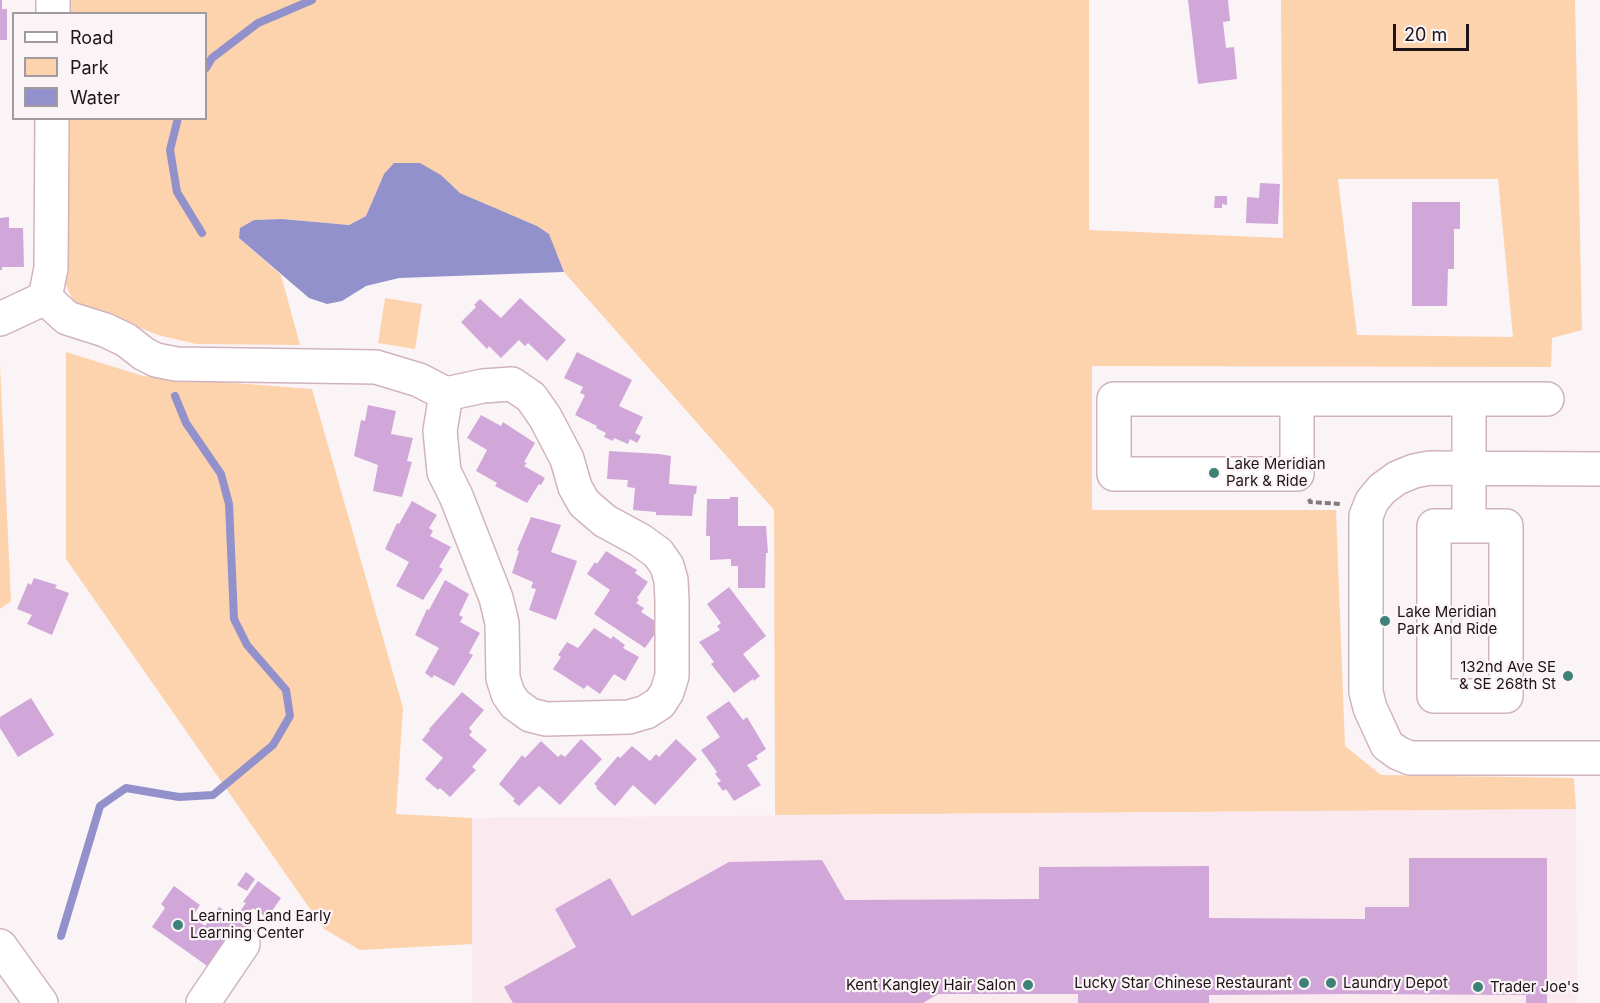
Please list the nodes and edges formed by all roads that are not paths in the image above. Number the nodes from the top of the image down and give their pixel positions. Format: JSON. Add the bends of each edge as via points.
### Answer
{"nodes":[{"id":1,"x":52,"y":120,"type":"edge"},
{"id":2,"x":45,"y":298,"type":"junction"},
{"id":3,"x":0,"y":319,"type":"edge"},
{"id":4,"x":446,"y":394,"type":"junction"},
{"id":5,"x":1297,"y":399,"type":"junction"},
{"id":6,"x":1469,"y":399,"type":"junction"},
{"id":7,"x":1547,"y":399,"type":"dead end"},
{"id":8,"x":1469,"y":468,"type":"junction"},
{"id":9,"x":1600,"y":469,"type":"edge"},
{"id":10,"x":1469,"y":526,"type":"junction"},
{"id":11,"x":1600,"y":758,"type":"edge"},
{"id":12,"x":243,"y":944,"type":"dead end"},
{"id":13,"x":0,"y":946,"type":"edge"},
{"id":14,"x":42,"y":1003,"type":"edge"},
{"id":15,"x":203,"y":1003,"type":"edge"}],
"edges":[{"from":1,"to":2,"type":"street","via":[[51,268]]},
{"from":2,"to":3,"type":"street"},
{"from":2,"to":4,"type":"street","via":[[67,318],[126,339],[156,360],[176,364],[376,367],[419,380]]},
{"from":4,"to":4,"type":"street","via":[[512,384],[531,397],[567,459],[584,503],[605,521],[658,553],[667,566],[672,600],[672,676],[660,703],[629,717],[546,719],[530,715],[508,694],[496,598],[444,472],[440,431]]},
{"from":5,"to":5,"type":"street","via":[[1114,399],[1114,474],[1297,474]]},
{"from":5,"to":6,"type":"street"},
{"from":6,"to":7,"type":"street"},
{"from":6,"to":8,"type":"street"},
{"from":8,"to":9,"type":"street"},
{"from":8,"to":10,"type":"street"},
{"from":8,"to":11,"type":"street","via":[[1430,468],[1397,478],[1372,501],[1366,516],[1366,692],[1379,730],[1387,745],[1410,758]]},
{"from":10,"to":10,"type":"street","via":[[1506,526],[1506,696],[1434,696],[1434,526]]},
{"from":12,"to":15,"type":"street"},
{"from":13,"to":14,"type":"street"}]}
